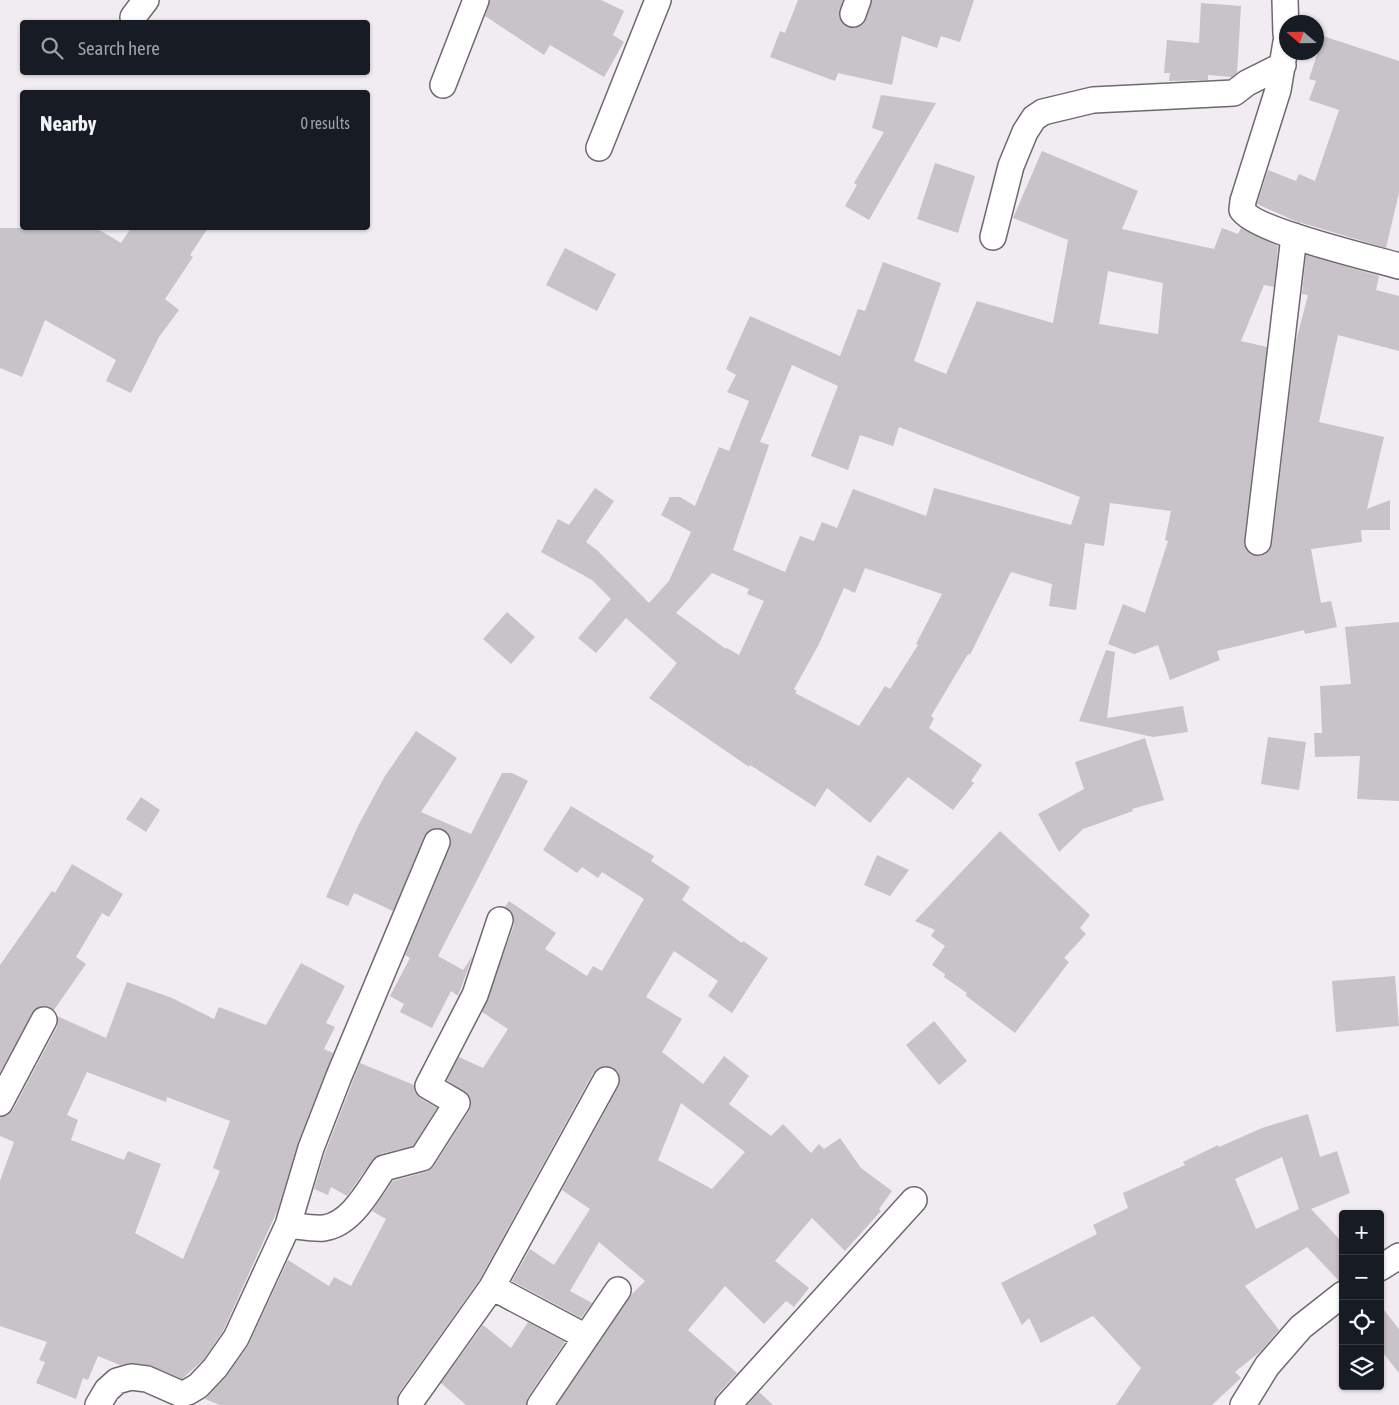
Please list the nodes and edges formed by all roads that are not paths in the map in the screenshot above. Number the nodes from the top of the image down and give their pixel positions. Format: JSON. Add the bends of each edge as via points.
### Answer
{"nodes":[{"id":1,"x":476,"y":0,"type":"edge"},
{"id":2,"x":658,"y":0,"type":"edge"},
{"id":3,"x":1285,"y":0,"type":"edge"},
{"id":4,"x":1285,"y":15,"type":"edge"},
{"id":5,"x":1279,"y":59,"type":"edge"},
{"id":6,"x":1283,"y":60,"type":"edge"},
{"id":7,"x":443,"y":85,"type":"dead end"},
{"id":8,"x":599,"y":148,"type":"dead end"},
{"id":9,"x":1294,"y":236,"type":"junction"},
{"id":10,"x":993,"y":237,"type":"dead end"},
{"id":11,"x":1399,"y":266,"type":"edge"},
{"id":12,"x":1258,"y":542,"type":"dead end"},
{"id":13,"x":437,"y":842,"type":"dead end"},
{"id":14,"x":500,"y":920,"type":"dead end"},
{"id":15,"x":44,"y":1020,"type":"dead end"},
{"id":16,"x":606,"y":1080,"type":"dead end"},
{"id":17,"x":0,"y":1103,"type":"edge"},
{"id":18,"x":914,"y":1200,"type":"dead end"},
{"id":19,"x":288,"y":1225,"type":"junction"},
{"id":20,"x":1399,"y":1256,"type":"edge"},
{"id":21,"x":1384,"y":1265,"type":"edge"},
{"id":22,"x":492,"y":1286,"type":"junction"},
{"id":23,"x":618,"y":1290,"type":"dead end"},
{"id":24,"x":1339,"y":1297,"type":"edge"},
{"id":25,"x":586,"y":1337,"type":"junction"},
{"id":26,"x":411,"y":1401,"type":"dead end"},
{"id":27,"x":98,"y":1405,"type":"edge"},
{"id":28,"x":540,"y":1405,"type":"edge"},
{"id":29,"x":728,"y":1405,"type":"edge"},
{"id":30,"x":1243,"y":1405,"type":"edge"}],
"edges":[{"from":1,"to":7,"type":"street"},
{"from":2,"to":8,"type":"street"},
{"from":3,"to":4,"type":"street"},
{"from":5,"to":10,"type":"street","via":[[1234,93],[1093,100],[1043,112],[1034,118],[1025,132],[1011,166]]},
{"from":6,"to":9,"type":"street","via":[[1242,210],[1253,220]]},
{"from":9,"to":11,"type":"street"},
{"from":9,"to":12,"type":"street"},
{"from":13,"to":19,"type":"street","via":[[339,1076],[311,1148]]},
{"from":14,"to":19,"type":"street","via":[[475,995],[428,1086],[457,1103],[422,1158],[384,1168],[358,1205],[342,1221],[324,1228]]},
{"from":15,"to":17,"type":"street"},
{"from":16,"to":22,"type":"street"},
{"from":18,"to":29,"type":"street"},
{"from":19,"to":27,"type":"street","via":[[236,1338],[198,1386],[181,1394],[147,1379],[131,1377],[117,1381]]},
{"from":20,"to":21,"type":"street"},
{"from":22,"to":25,"type":"street"},
{"from":22,"to":26,"type":"street"},
{"from":23,"to":25,"type":"street"},
{"from":24,"to":30,"type":"street","via":[[1301,1327],[1267,1366]]},
{"from":25,"to":28,"type":"street"}]}
